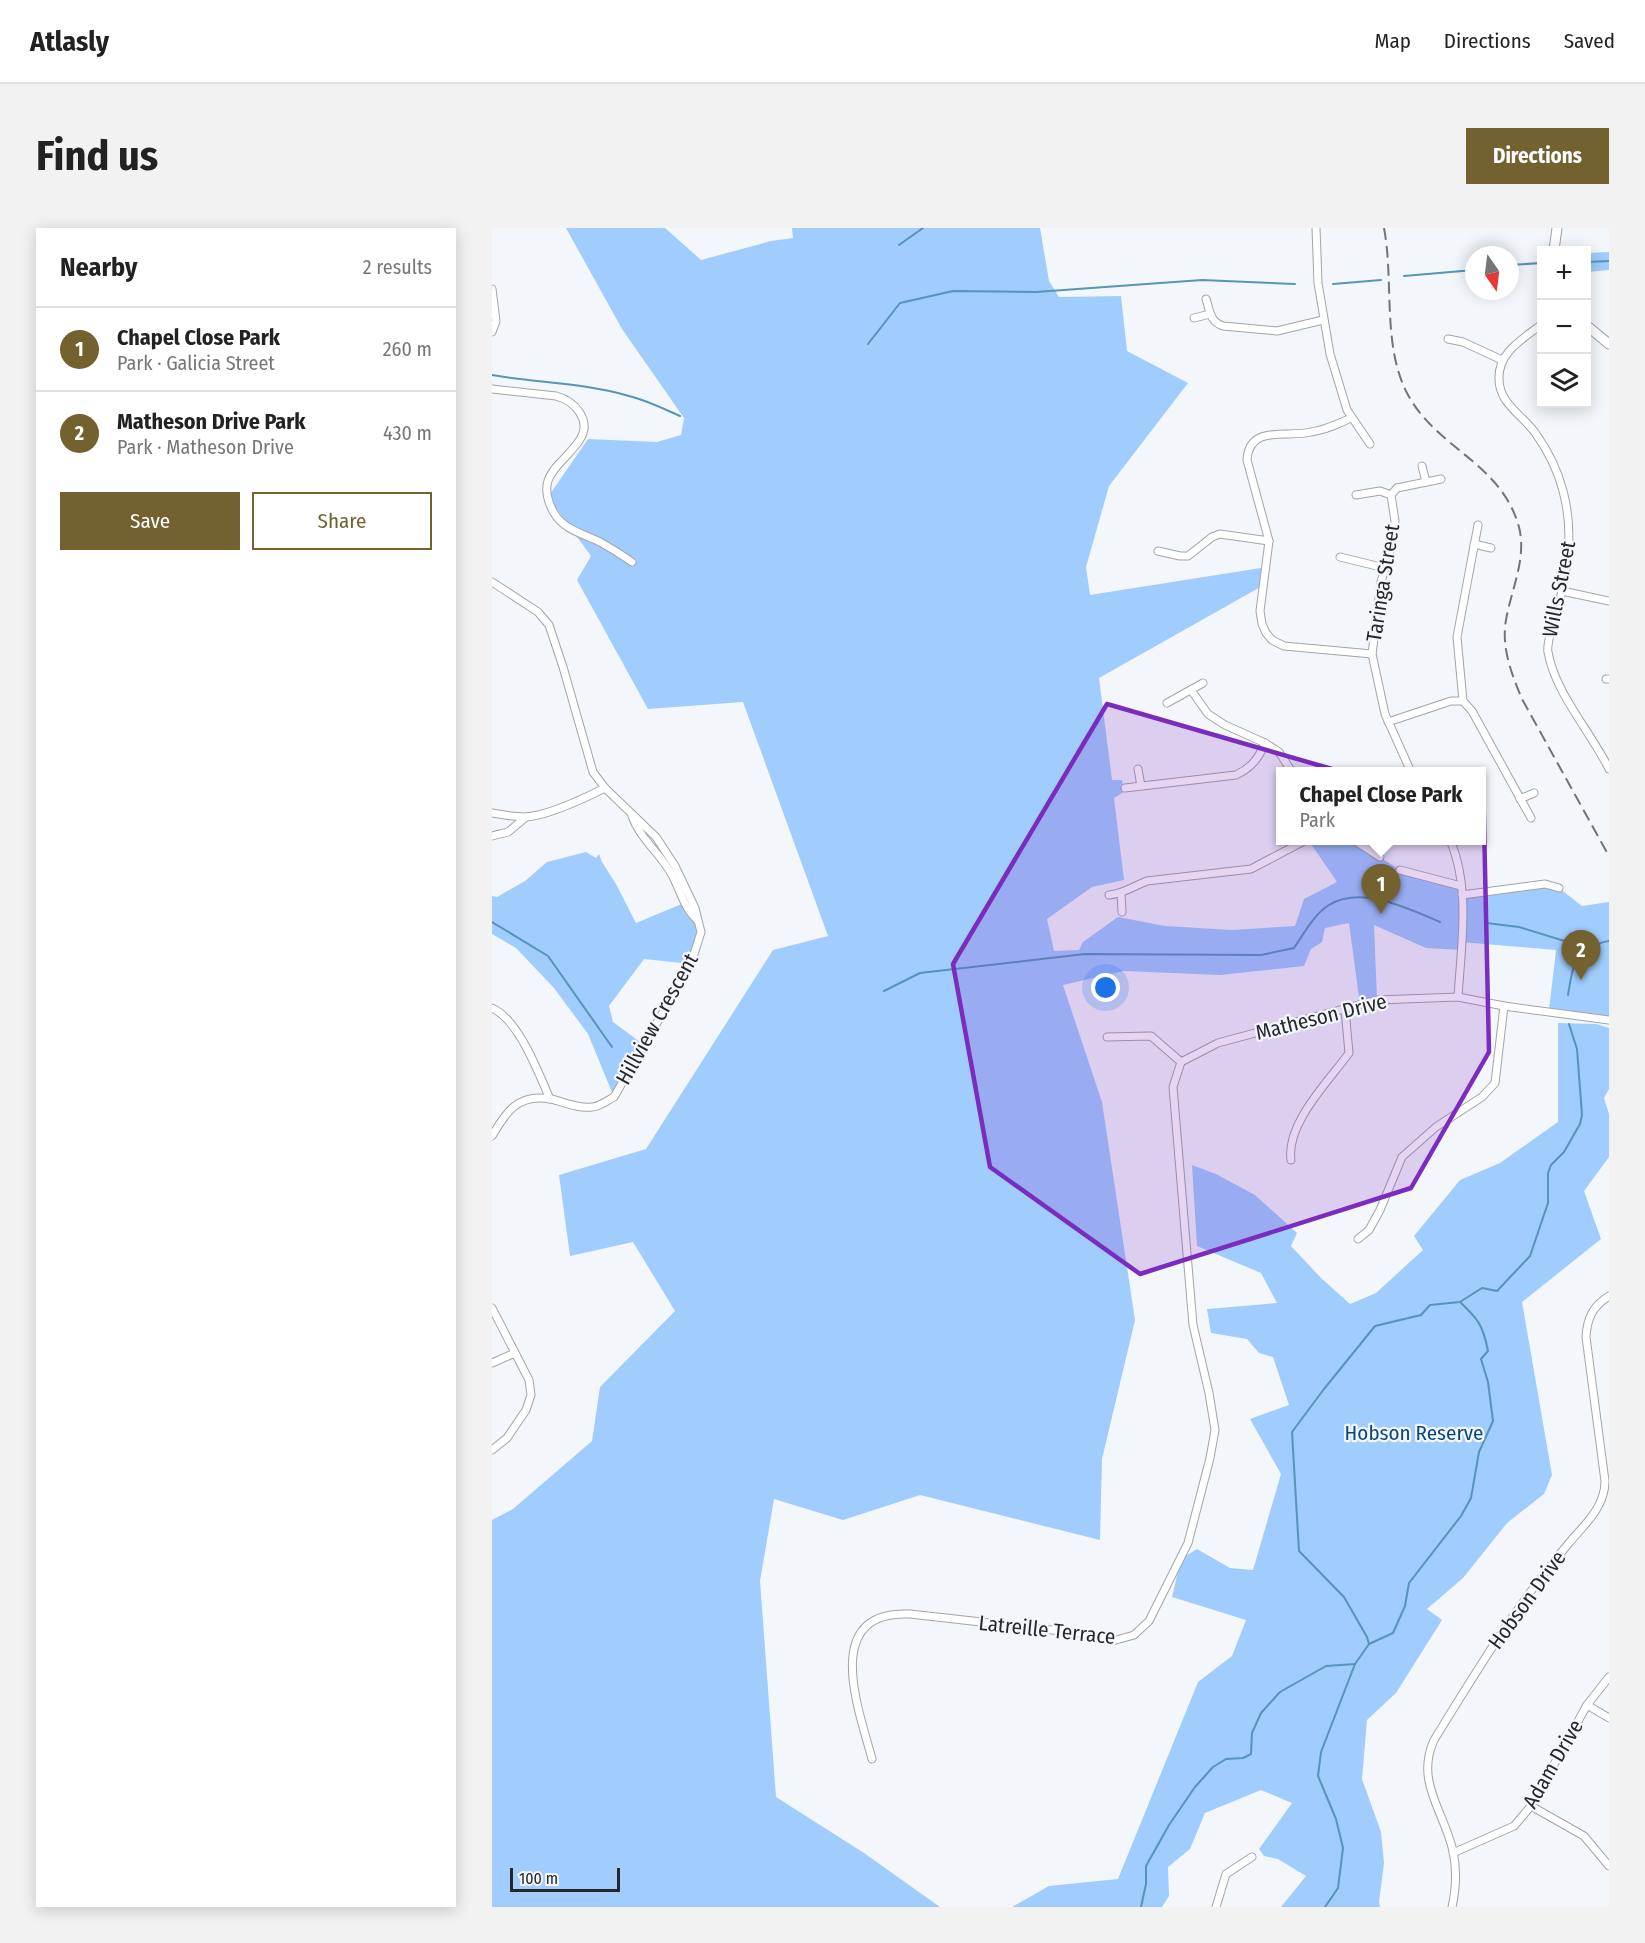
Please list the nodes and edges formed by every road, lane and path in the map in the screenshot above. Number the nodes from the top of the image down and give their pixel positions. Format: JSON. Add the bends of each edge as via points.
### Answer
{"nodes":[{"id":1,"x":1316,"y":228,"type":"edge"},
{"id":2,"x":1557,"y":228,"type":"edge"},
{"id":3,"x":1555,"y":246,"type":"edge"},
{"id":4,"x":492,"y":290,"type":"edge"},
{"id":5,"x":1206,"y":299,"type":"dead end"},
{"id":6,"x":1210,"y":314,"type":"junction"},
{"id":7,"x":1194,"y":318,"type":"dead end"},
{"id":8,"x":1323,"y":320,"type":"junction"},
{"id":9,"x":1537,"y":328,"type":"edge"},
{"id":10,"x":1591,"y":328,"type":"edge"},
{"id":11,"x":493,"y":331,"type":"edge"},
{"id":12,"x":1448,"y":339,"type":"dead end"},
{"id":13,"x":1609,"y":344,"type":"edge"},
{"id":14,"x":1502,"y":360,"type":"junction"},
{"id":15,"x":492,"y":389,"type":"edge"},
{"id":16,"x":1351,"y":418,"type":"junction"},
{"id":17,"x":1370,"y":444,"type":"dead end"},
{"id":18,"x":1422,"y":466,"type":"dead end"},
{"id":19,"x":1441,"y":479,"type":"dead end"},
{"id":20,"x":1426,"y":482,"type":"junction"},
{"id":21,"x":1356,"y":495,"type":"dead end"},
{"id":22,"x":1391,"y":495,"type":"junction"},
{"id":23,"x":1478,"y":525,"type":"dead end"},
{"id":24,"x":1269,"y":541,"type":"junction"},
{"id":25,"x":1474,"y":544,"type":"junction"},
{"id":26,"x":1491,"y":548,"type":"dead end"},
{"id":27,"x":1158,"y":551,"type":"dead end"},
{"id":28,"x":1340,"y":557,"type":"dead end"},
{"id":29,"x":632,"y":562,"type":"dead end"},
{"id":30,"x":1385,"y":568,"type":"junction"},
{"id":31,"x":492,"y":582,"type":"edge"},
{"id":32,"x":1562,"y":591,"type":"junction"},
{"id":33,"x":1609,"y":601,"type":"edge"},
{"id":34,"x":1372,"y":654,"type":"junction"},
{"id":35,"x":1203,"y":683,"type":"dead end"},
{"id":36,"x":1191,"y":690,"type":"junction"},
{"id":37,"x":1463,"y":701,"type":"junction"},
{"id":38,"x":1167,"y":703,"type":"dead end"},
{"id":39,"x":1388,"y":722,"type":"junction"},
{"id":40,"x":1265,"y":743,"type":"junction"},
{"id":41,"x":1606,"y":756,"type":"edge"},
{"id":42,"x":1289,"y":767,"type":"edge"},
{"id":43,"x":1409,"y":767,"type":"edge"},
{"id":44,"x":1138,"y":769,"type":"dead end"},
{"id":45,"x":1609,"y":769,"type":"edge"},
{"id":46,"x":1141,"y":786,"type":"junction"},
{"id":47,"x":605,"y":788,"type":"junction"},
{"id":48,"x":1125,"y":789,"type":"dead end"},
{"id":49,"x":1534,"y":793,"type":"dead end"},
{"id":50,"x":1520,"y":799,"type":"junction"},
{"id":51,"x":492,"y":813,"type":"edge"},
{"id":52,"x":526,"y":817,"type":"junction"},
{"id":53,"x":1531,"y":818,"type":"dead end"},
{"id":54,"x":492,"y":836,"type":"edge"},
{"id":55,"x":1297,"y":845,"type":"edge"},
{"id":56,"x":1362,"y":845,"type":"edge"},
{"id":57,"x":1452,"y":845,"type":"edge"},
{"id":58,"x":1380,"y":857,"type":"dead end"},
{"id":59,"x":1400,"y":870,"type":"dead end"},
{"id":60,"x":1461,"y":886,"type":"junction"},
{"id":61,"x":1560,"y":888,"type":"dead end"},
{"id":62,"x":1121,"y":894,"type":"junction"},
{"id":63,"x":1109,"y":895,"type":"dead end"},
{"id":64,"x":1462,"y":895,"type":"junction"},
{"id":65,"x":1122,"y":912,"type":"dead end"},
{"id":66,"x":1458,"y":997,"type":"junction"},
{"id":67,"x":1504,"y":1006,"type":"junction"},
{"id":68,"x":492,"y":1008,"type":"edge"},
{"id":69,"x":1345,"y":1009,"type":"junction"},
{"id":70,"x":1609,"y":1020,"type":"edge"},
{"id":71,"x":1107,"y":1037,"type":"dead end"},
{"id":72,"x":1181,"y":1062,"type":"junction"},
{"id":73,"x":550,"y":1099,"type":"junction"},
{"id":74,"x":492,"y":1136,"type":"edge"},
{"id":75,"x":1291,"y":1160,"type":"dead end"},
{"id":76,"x":1358,"y":1239,"type":"dead end"},
{"id":77,"x":1609,"y":1296,"type":"edge"},
{"id":78,"x":492,"y":1308,"type":"edge"},
{"id":79,"x":515,"y":1353,"type":"junction"},
{"id":80,"x":492,"y":1363,"type":"edge"},
{"id":81,"x":492,"y":1450,"type":"edge"},
{"id":82,"x":1609,"y":1677,"type":"edge"},
{"id":83,"x":1587,"y":1705,"type":"junction"},
{"id":84,"x":1609,"y":1718,"type":"edge"},
{"id":85,"x":872,"y":1759,"type":"dead end"},
{"id":86,"x":1531,"y":1806,"type":"junction"},
{"id":87,"x":1453,"y":1852,"type":"junction"},
{"id":88,"x":1252,"y":1857,"type":"dead end"},
{"id":89,"x":1609,"y":1866,"type":"edge"},
{"id":90,"x":1216,"y":1907,"type":"edge"},
{"id":91,"x":1452,"y":1907,"type":"edge"}],
"edges":[{"from":1,"to":8,"type":"street"},
{"from":2,"to":3,"type":"street"},
{"from":4,"to":11,"type":"street","via":[[496,312]]},
{"from":5,"to":6,"type":"street"},
{"from":6,"to":7,"type":"street"},
{"from":6,"to":8,"type":"street","via":[[1223,326],[1270,330]]},
{"from":8,"to":16,"type":"street"},
{"from":9,"to":14,"type":"street"},
{"from":10,"to":13,"type":"street"},
{"from":12,"to":14,"type":"street"},
{"from":14,"to":32,"type":"street","name":"Wills Street","via":[[1498,378],[1503,397],[1537,435],[1562,488],[1570,529]]},
{"from":15,"to":29,"type":"street","via":[[556,396],[576,406],[583,420],[582,434],[552,470],[548,484],[550,503],[567,527]]},
{"from":16,"to":17,"type":"street"},
{"from":16,"to":24,"type":"street","via":[[1309,433],[1263,436],[1247,449],[1250,476]]},
{"from":18,"to":20,"type":"street"},
{"from":19,"to":20,"type":"street","name":"Taringa Street"},
{"from":20,"to":22,"type":"street","name":"Taringa Street","via":[[1397,488]]},
{"from":21,"to":22,"type":"street","name":"Taringa Street","via":[[1380,490]]},
{"from":22,"to":30,"type":"street","name":"Taringa Street","via":[[1394,536]]},
{"from":23,"to":25,"type":"street"},
{"from":24,"to":27,"type":"street","via":[[1220,534],[1188,556]]},
{"from":24,"to":34,"type":"street","via":[[1260,611],[1272,640],[1305,649]]},
{"from":25,"to":26,"type":"street"},
{"from":25,"to":37,"type":"street","via":[[1457,637]]},
{"from":28,"to":30,"type":"street"},
{"from":30,"to":34,"type":"street","name":"Taringa Street"},
{"from":31,"to":47,"type":"street","name":"Hillview Crescent","via":[[538,612],[549,625],[588,759]]},
{"from":32,"to":33,"type":"street"},
{"from":32,"to":41,"type":"street","name":"Wills Street","via":[[1547,650],[1559,683]]},
{"from":34,"to":39,"type":"street","name":"Taringa Street"},
{"from":35,"to":36,"type":"street"},
{"from":36,"to":38,"type":"street"},
{"from":36,"to":40,"type":"street","via":[[1208,714]]},
{"from":37,"to":39,"type":"street","via":[[1451,701]]},
{"from":37,"to":50,"type":"street"},
{"from":39,"to":43,"type":"street","name":"Taringa Street"},
{"from":40,"to":42,"type":"street","via":[[1279,752]]},
{"from":40,"to":46,"type":"street","via":[[1254,763],[1236,775]]},
{"from":41,"to":45,"type":"street","name":"Wills Street"},
{"from":44,"to":46,"type":"street"},
{"from":46,"to":48,"type":"street"},
{"from":47,"to":52,"type":"street"},
{"from":47,"to":73,"type":"street","name":"Hillview Crescent","via":[[656,837],[695,908],[701,933],[691,964],[614,1097],[594,1108]]},
{"from":49,"to":50,"type":"street"},
{"from":50,"to":53,"type":"street"},
{"from":51,"to":52,"type":"street"},
{"from":52,"to":54,"type":"street","via":[[508,832]]},
{"from":55,"to":62,"type":"street","via":[[1251,869],[1147,881]]},
{"from":56,"to":58,"type":"street"},
{"from":57,"to":60,"type":"street"},
{"from":59,"to":60,"type":"street"},
{"from":60,"to":64,"type":"street"},
{"from":61,"to":64,"type":"street","via":[[1545,884]]},
{"from":62,"to":63,"type":"street"},
{"from":62,"to":65,"type":"street"},
{"from":64,"to":66,"type":"street"},
{"from":66,"to":67,"type":"street","name":"Matheson Drive"},
{"from":66,"to":69,"type":"street","name":"Matheson Drive","via":[[1377,1000]]},
{"from":67,"to":70,"type":"street","name":"Matheson Drive"},
{"from":67,"to":76,"type":"street","via":[[1495,1083],[1402,1157],[1380,1210],[1369,1230]]},
{"from":68,"to":73,"type":"street","via":[[501,1012],[519,1035]]},
{"from":69,"to":72,"type":"street","name":"Matheson Drive","via":[[1218,1043]]},
{"from":69,"to":75,"type":"street","via":[[1349,1053],[1303,1115],[1293,1135]]},
{"from":71,"to":72,"type":"street","via":[[1152,1036]]},
{"from":72,"to":85,"type":"street","name":"Latreille Terrace","via":[[1173,1087],[1193,1325],[1215,1430],[1188,1543],[1149,1621],[1125,1638],[910,1614],[875,1620],[860,1635],[852,1653],[852,1680]]},
{"from":73,"to":74,"type":"street","name":"Hillview Crescent","via":[[527,1099],[514,1105]]},
{"from":77,"to":87,"type":"street","name":"Hobson Drive","via":[[1590,1316],[1586,1337],[1605,1481],[1603,1498],[1503,1628],[1429,1752],[1429,1784]]},
{"from":78,"to":79,"type":"street"},
{"from":79,"to":80,"type":"street"},
{"from":79,"to":81,"type":"street","via":[[529,1380],[530,1403],[507,1438]]},
{"from":82,"to":83,"type":"street","name":"Adam Drive"},
{"from":83,"to":84,"type":"street"},
{"from":83,"to":86,"type":"street","name":"Adam Drive"},
{"from":86,"to":87,"type":"street","name":"Adam Drive","via":[[1514,1826]]},
{"from":86,"to":89,"type":"street","via":[[1584,1836]]},
{"from":87,"to":91,"type":"street","name":"Hobson Drive"},
{"from":88,"to":90,"type":"street","via":[[1226,1874]]}]}
